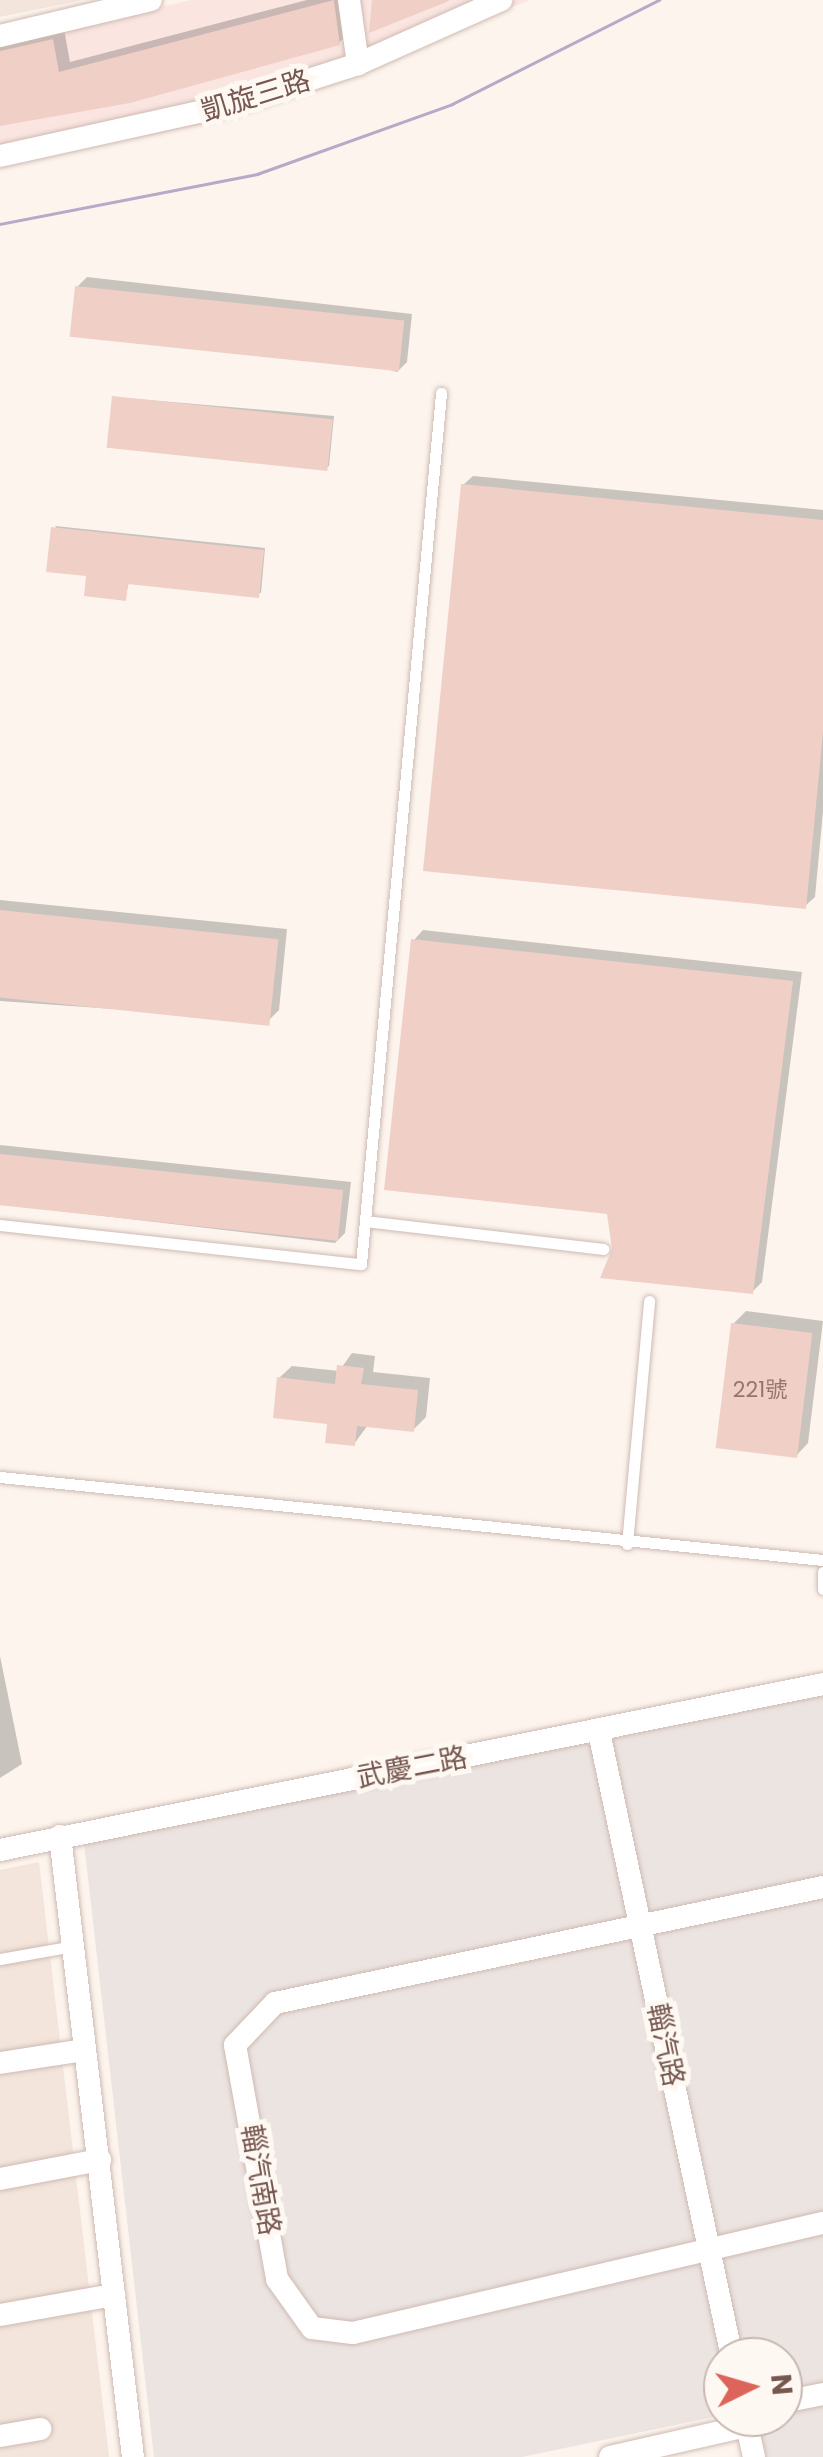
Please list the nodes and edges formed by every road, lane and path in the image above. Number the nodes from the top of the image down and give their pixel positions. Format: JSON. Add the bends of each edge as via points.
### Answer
{"nodes":[{"id":1,"x":349,"y":0,"type":"edge"},
{"id":2,"x":501,"y":0,"type":"edge"},
{"id":3,"x":143,"y":1,"type":"edge"},
{"id":4,"x":0,"y":36,"type":"edge"},
{"id":5,"x":358,"y":64,"type":"junction"},
{"id":6,"x":0,"y":156,"type":"edge"},
{"id":7,"x":441,"y":393,"type":"dead end"},
{"id":8,"x":365,"y":1222,"type":"junction"},
{"id":9,"x":0,"y":1225,"type":"edge"},
{"id":10,"x":603,"y":1249,"type":"dead end"},
{"id":11,"x":649,"y":1302,"type":"dead end"},
{"id":12,"x":0,"y":1477,"type":"edge"},
{"id":13,"x":627,"y":1544,"type":"junction"},
{"id":14,"x":823,"y":1560,"type":"edge"},
{"id":15,"x":823,"y":1572,"type":"edge"},
{"id":16,"x":823,"y":1589,"type":"edge"},
{"id":17,"x":823,"y":1684,"type":"edge"},
{"id":18,"x":600,"y":1732,"type":"junction"},
{"id":19,"x":60,"y":1836,"type":"junction"},
{"id":20,"x":0,"y":1850,"type":"edge"},
{"id":21,"x":823,"y":1888,"type":"edge"},
{"id":22,"x":639,"y":1926,"type":"junction"},
{"id":23,"x":73,"y":1946,"type":"junction"},
{"id":24,"x":0,"y":1959,"type":"edge"},
{"id":25,"x":86,"y":2050,"type":"junction"},
{"id":26,"x":0,"y":2063,"type":"edge"},
{"id":27,"x":100,"y":2160,"type":"junction"},
{"id":28,"x":0,"y":2179,"type":"edge"},
{"id":29,"x":823,"y":2223,"type":"edge"},
{"id":30,"x":709,"y":2248,"type":"junction"},
{"id":31,"x":114,"y":2295,"type":"junction"},
{"id":32,"x":0,"y":2315,"type":"edge"},
{"id":33,"x":728,"y":2337,"type":"edge"},
{"id":34,"x":40,"y":2429,"type":"dead end"},
{"id":35,"x":703,"y":2433,"type":"edge"},
{"id":36,"x":0,"y":2436,"type":"edge"},
{"id":37,"x":133,"y":2457,"type":"edge"},
{"id":38,"x":610,"y":2457,"type":"edge"}],
"edges":[{"from":1,"to":5,"type":"street"},
{"from":2,"to":5,"type":"street","name":"凱旋三路"},
{"from":3,"to":4,"type":"street"},
{"from":5,"to":6,"type":"street","name":"凱旋三路","via":[[104,140]]},
{"from":7,"to":8,"type":"lane"},
{"from":8,"to":9,"type":"lane","via":[[361,1264]]},
{"from":8,"to":10,"type":"lane"},
{"from":11,"to":13,"type":"lane"},
{"from":12,"to":13,"type":"lane"},
{"from":13,"to":14,"type":"lane"},
{"from":15,"to":16,"type":"lane"},
{"from":17,"to":18,"type":"street","name":"武慶二路"},
{"from":18,"to":19,"type":"street","name":"武慶二路"},
{"from":18,"to":22,"type":"street","name":"輜汽路"},
{"from":19,"to":20,"type":"street","name":"武慶二路"},
{"from":19,"to":23,"type":"street"},
{"from":21,"to":22,"type":"street"},
{"from":22,"to":30,"type":"street","name":"輜汽路"},
{"from":22,"to":30,"type":"street","name":"輜汽南路","via":[[275,2003],[235,2045],[278,2279],[312,2328],[353,2333]]},
{"from":23,"to":24,"type":"lane"},
{"from":23,"to":25,"type":"street"},
{"from":25,"to":26,"type":"street"},
{"from":25,"to":27,"type":"street"},
{"from":27,"to":28,"type":"street"},
{"from":27,"to":31,"type":"street"},
{"from":29,"to":30,"type":"street"},
{"from":30,"to":33,"type":"street","name":"輜汽路"},
{"from":31,"to":32,"type":"street"},
{"from":31,"to":37,"type":"street"},
{"from":34,"to":36,"type":"street"},
{"from":35,"to":38,"type":"street"}]}
